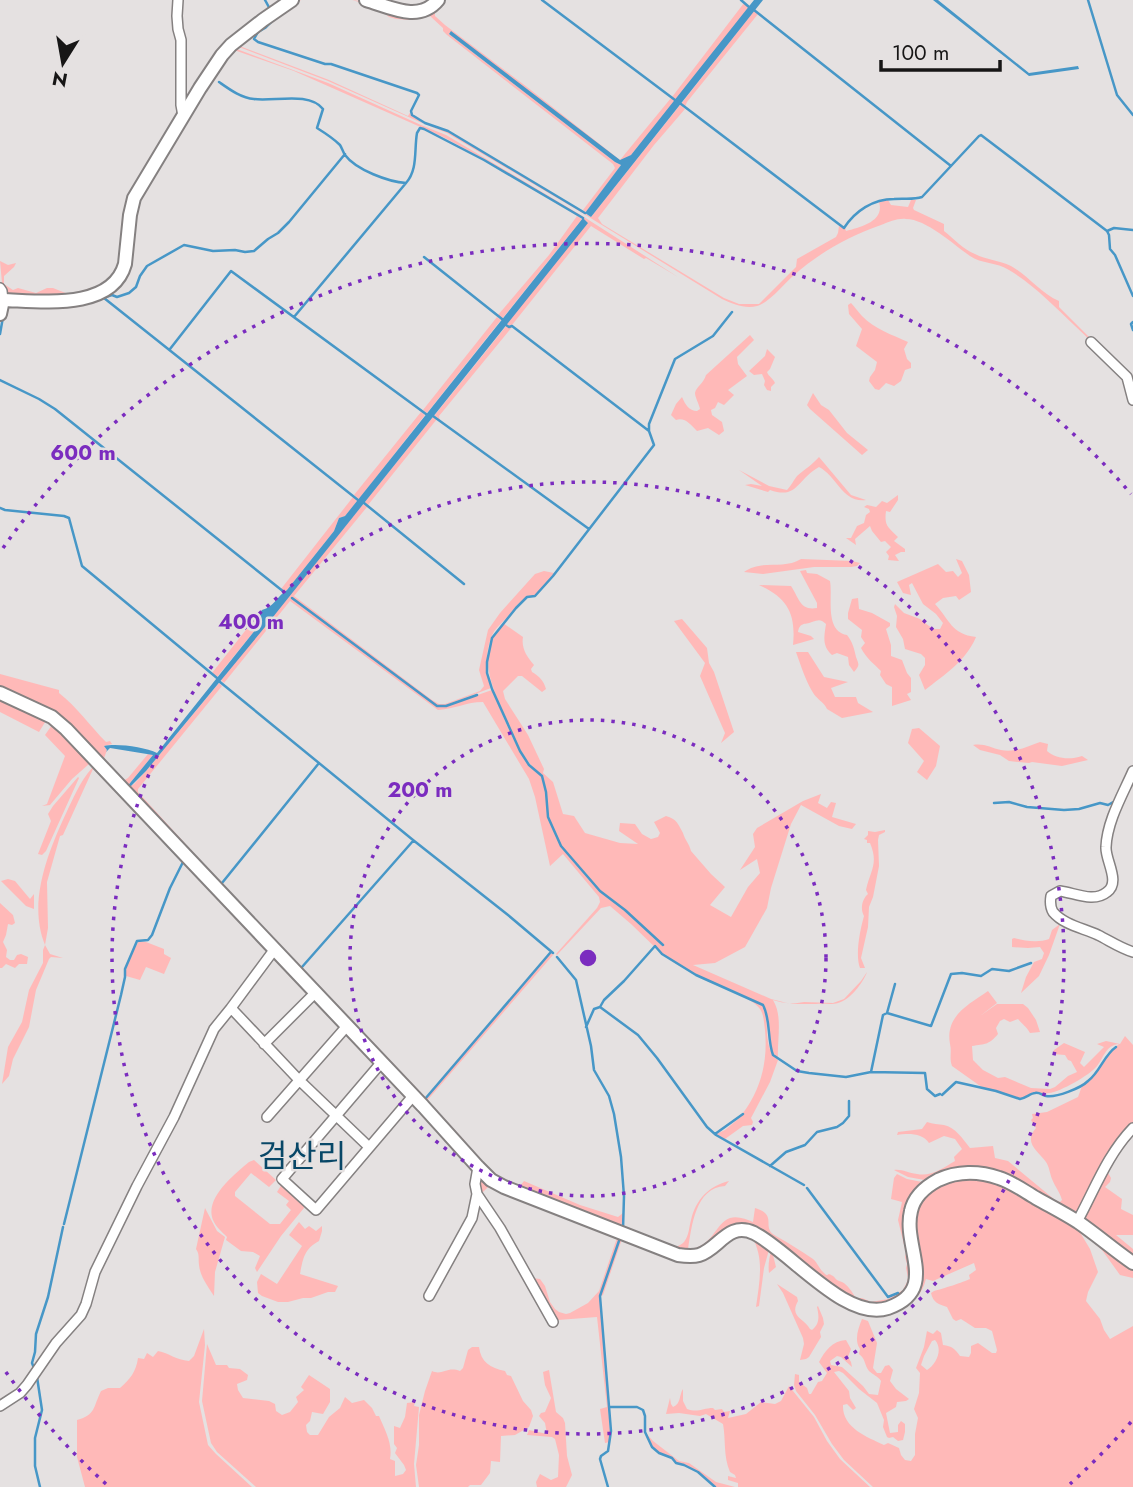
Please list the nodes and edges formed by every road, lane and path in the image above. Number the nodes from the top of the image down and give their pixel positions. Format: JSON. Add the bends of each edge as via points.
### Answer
{"nodes":[{"id":1,"x":178,"y":0,"type":"edge"},
{"id":2,"x":292,"y":0,"type":"edge"},
{"id":3,"x":366,"y":0,"type":"edge"},
{"id":4,"x":438,"y":0,"type":"edge"},
{"id":5,"x":183,"y":116,"type":"junction"},
{"id":6,"x":1,"y":301,"type":"edge"},
{"id":7,"x":1091,"y":342,"type":"dead end"},
{"id":8,"x":1133,"y":400,"type":"edge"},
{"id":9,"x":0,"y":693,"type":"edge"},
{"id":10,"x":1133,"y":771,"type":"edge"},
{"id":11,"x":274,"y":950,"type":"junction"},
{"id":12,"x":1133,"y":952,"type":"edge"},
{"id":13,"x":315,"y":993,"type":"junction"},
{"id":14,"x":231,"y":1008,"type":"junction"},
{"id":15,"x":347,"y":1027,"type":"junction"},
{"id":16,"x":264,"y":1044,"type":"junction"},
{"id":17,"x":381,"y":1063,"type":"junction"},
{"id":18,"x":299,"y":1080,"type":"junction"},
{"id":19,"x":413,"y":1096,"type":"junction"},
{"id":20,"x":335,"y":1116,"type":"junction"},
{"id":21,"x":267,"y":1117,"type":"dead end"},
{"id":22,"x":1133,"y":1128,"type":"edge"},
{"id":23,"x":369,"y":1147,"type":"junction"},
{"id":24,"x":478,"y":1167,"type":"junction"},
{"id":25,"x":477,"y":1194,"type":"junction"},
{"id":26,"x":1077,"y":1222,"type":"junction"},
{"id":27,"x":1133,"y":1263,"type":"edge"},
{"id":28,"x":429,"y":1296,"type":"dead end"},
{"id":29,"x":553,"y":1322,"type":"dead end"},
{"id":30,"x":0,"y":1406,"type":"edge"}],
"edges":[{"from":1,"to":5,"type":"street"},
{"from":2,"to":5,"type":"street","via":[[231,45]]},
{"from":3,"to":4,"type":"street","via":[[409,12],[420,12]]},
{"from":5,"to":6,"type":"street","via":[[134,198],[125,264],[115,284],[90,296],[62,301]]},
{"from":7,"to":8,"type":"street","via":[[1127,377]]},
{"from":9,"to":11,"type":"street","via":[[52,717],[66,729]]},
{"from":10,"to":12,"type":"street","via":[[1106,839],[1113,879],[1109,892],[1093,897],[1060,891],[1050,900],[1052,910],[1063,920]]},
{"from":11,"to":13,"type":"street"},
{"from":11,"to":14,"type":"street"},
{"from":13,"to":15,"type":"street"},
{"from":13,"to":16,"type":"street"},
{"from":14,"to":16,"type":"street"},
{"from":14,"to":30,"type":"street","via":[[214,1029],[137,1186],[95,1272],[81,1315],[20,1393]]},
{"from":15,"to":17,"type":"street"},
{"from":15,"to":18,"type":"street"},
{"from":16,"to":18,"type":"street"},
{"from":17,"to":19,"type":"street"},
{"from":17,"to":20,"type":"street"},
{"from":18,"to":20,"type":"street"},
{"from":18,"to":21,"type":"street"},
{"from":19,"to":23,"type":"street"},
{"from":19,"to":24,"type":"street"},
{"from":20,"to":23,"type":"street"},
{"from":20,"to":23,"type":"street","via":[[282,1179],[316,1210]]},
{"from":22,"to":26,"type":"street","via":[[1110,1157]]},
{"from":24,"to":25,"type":"street"},
{"from":24,"to":26,"type":"street","via":[[504,1187],[678,1255],[700,1255],[730,1232],[750,1231],[847,1302],[872,1311],[897,1304],[914,1289],[917,1270],[909,1229],[911,1210],[924,1190],[946,1176],[973,1172],[1001,1178]]},
{"from":25,"to":28,"type":"street","via":[[472,1218]]},
{"from":25,"to":29,"type":"street"},
{"from":26,"to":27,"type":"street"}]}
